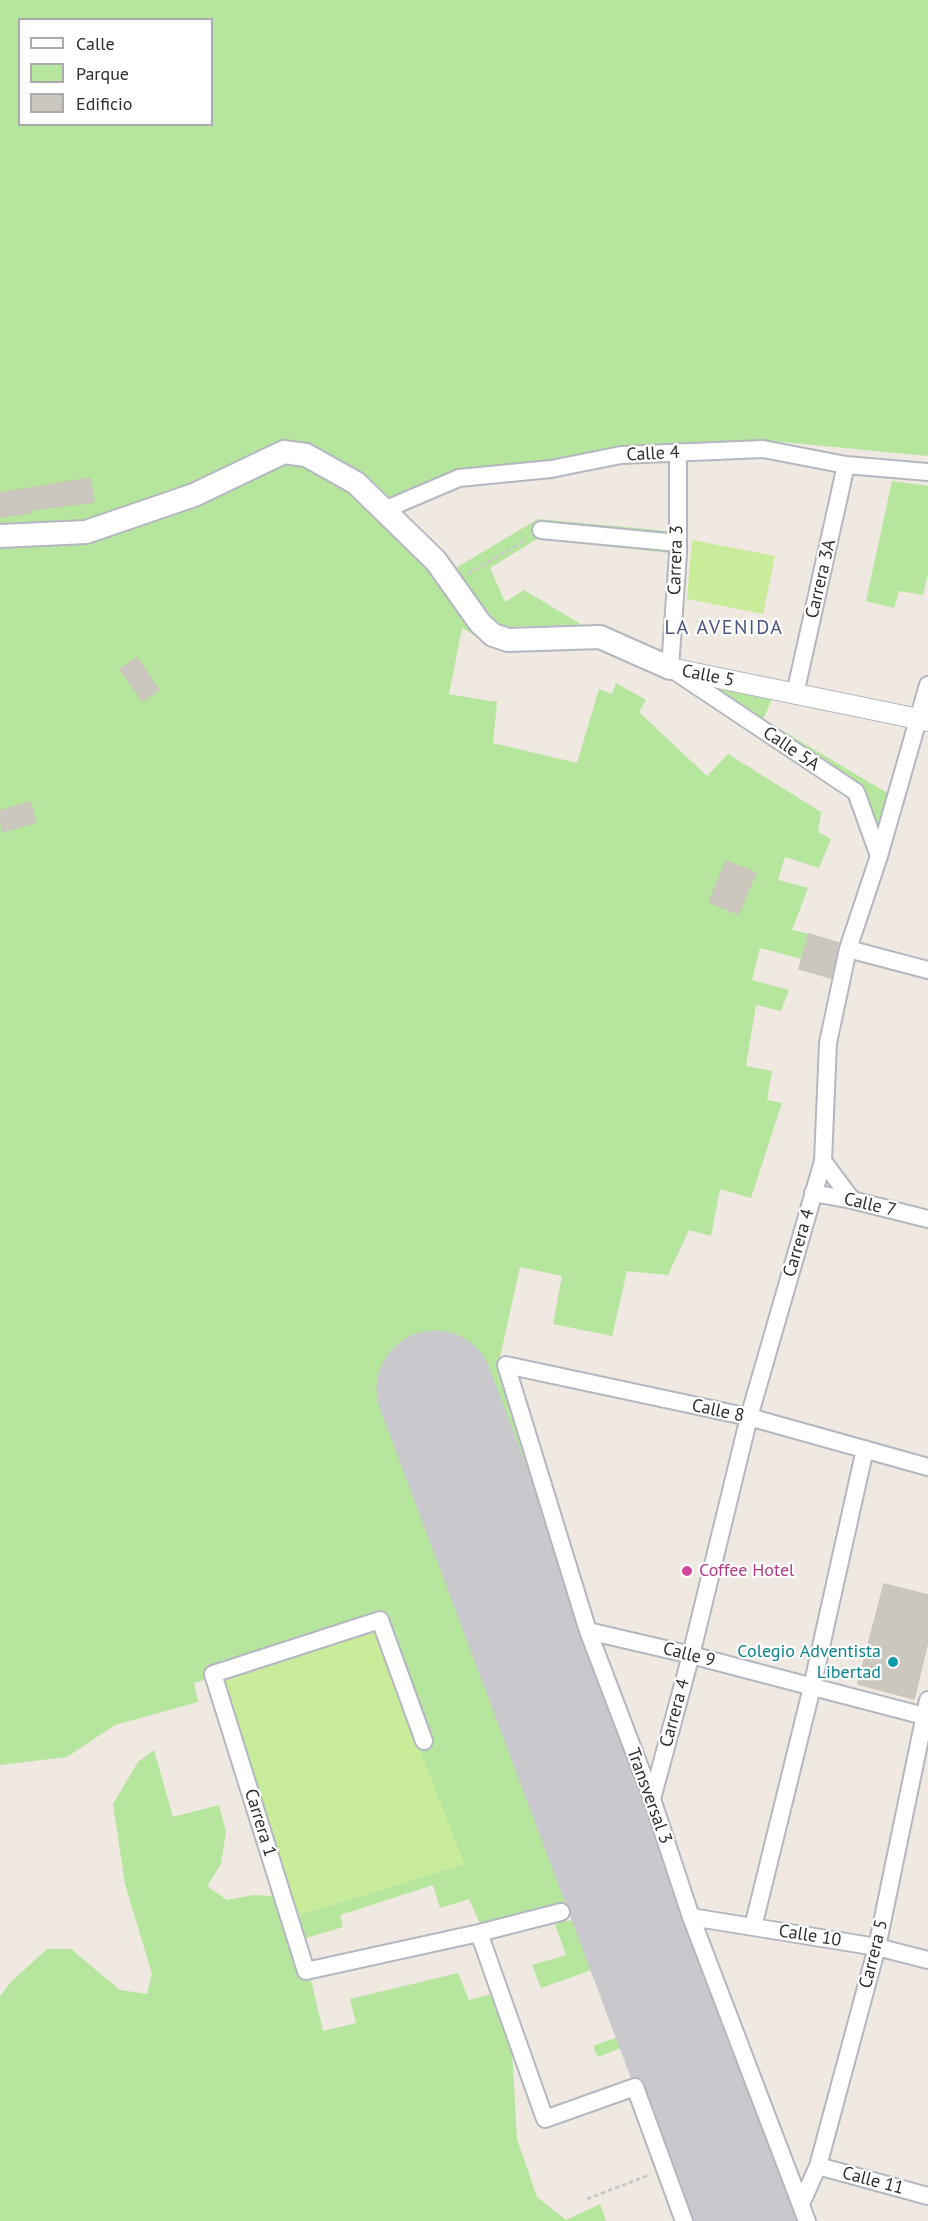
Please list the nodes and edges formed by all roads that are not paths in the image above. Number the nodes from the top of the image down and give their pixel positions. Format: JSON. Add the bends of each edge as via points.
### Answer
{"nodes":[{"id":1,"x":678,"y":452,"type":"junction"},
{"id":2,"x":846,"y":465,"type":"junction"},
{"id":3,"x":928,"y":472,"type":"edge"},
{"id":4,"x":384,"y":510,"type":"junction"},
{"id":5,"x":541,"y":530,"type":"road end"},
{"id":6,"x":0,"y":536,"type":"edge"},
{"id":7,"x":678,"y":543,"type":"junction"},
{"id":8,"x":670,"y":668,"type":"junction"},
{"id":9,"x":928,"y":685,"type":"edge"},
{"id":10,"x":795,"y":694,"type":"junction"},
{"id":11,"x":923,"y":720,"type":"edge"},
{"id":12,"x":879,"y":856,"type":"junction"},
{"id":13,"x":848,"y":949,"type":"junction"},
{"id":14,"x":928,"y":970,"type":"edge"},
{"id":15,"x":823,"y":1161,"type":"junction"},
{"id":16,"x":813,"y":1193,"type":"junction"},
{"id":17,"x":852,"y":1200,"type":"junction"},
{"id":18,"x":928,"y":1219,"type":"edge"},
{"id":19,"x":506,"y":1365,"type":"joint"},
{"id":20,"x":749,"y":1417,"type":"junction"},
{"id":21,"x":865,"y":1449,"type":"junction"},
{"id":22,"x":928,"y":1467,"type":"edge"},
{"id":23,"x":588,"y":1631,"type":"junction"},
{"id":24,"x":691,"y":1655,"type":"junction"},
{"id":25,"x":812,"y":1687,"type":"junction"},
{"id":26,"x":928,"y":1700,"type":"edge"},
{"id":27,"x":926,"y":1717,"type":"edge"},
{"id":28,"x":424,"y":1741,"type":"dead end"},
{"id":29,"x":652,"y":1799,"type":"junction"},
{"id":30,"x":561,"y":1912,"type":"dead end"},
{"id":31,"x":691,"y":1917,"type":"junction"},
{"id":32,"x":753,"y":1927,"type":"junction"},
{"id":33,"x":479,"y":1934,"type":"junction"},
{"id":34,"x":877,"y":1947,"type":"junction"},
{"id":35,"x":928,"y":1960,"type":"edge"},
{"id":36,"x":818,"y":2166,"type":"junction"},
{"id":37,"x":928,"y":2196,"type":"edge"},
{"id":38,"x":801,"y":2204,"type":"junction"},
{"id":39,"x":684,"y":2221,"type":"edge"},
{"id":40,"x":807,"y":2221,"type":"edge"}],
"edges":[{"from":1,"to":2,"type":"street","name":"Calle 4","via":[[763,449]]},
{"from":1,"to":4,"type":"street","name":"Calle 4","via":[[621,455],[551,469],[459,478]]},
{"from":1,"to":7,"type":"street","name":"Carrera 3"},
{"from":2,"to":3,"type":"street","name":"Calle 4"},
{"from":2,"to":10,"type":"street","name":"Carrera 3A"},
{"from":4,"to":6,"type":"main road","via":[[356,483],[306,455],[284,452],[194,495],[86,532]]},
{"from":4,"to":8,"type":"main road","name":"Calle 5","via":[[436,561],[493,635],[508,640],[600,637]]},
{"from":5,"to":7,"type":"street"},
{"from":7,"to":8,"type":"street","name":"Carrera 3"},
{"from":8,"to":10,"type":"street","name":"Calle 5"},
{"from":8,"to":12,"type":"street","name":"Calle 5A","via":[[856,792]]},
{"from":9,"to":11,"type":"street","name":"Carrera 4"},
{"from":10,"to":11,"type":"street","name":"Calle 5"},
{"from":11,"to":12,"type":"street","name":"Carrera 4"},
{"from":12,"to":13,"type":"street","name":"Carrera 4"},
{"from":13,"to":14,"type":"street"},
{"from":13,"to":15,"type":"street","name":"Carrera 4","via":[[828,1043]]},
{"from":15,"to":16,"type":"street","name":"Carrera 4"},
{"from":15,"to":17,"type":"street"},
{"from":16,"to":17,"type":"street","name":"Calle 7"},
{"from":16,"to":20,"type":"street","name":"Carrera 4"},
{"from":17,"to":18,"type":"street","name":"Calle 7"},
{"from":19,"to":20,"type":"street","name":"Calle 8"},
{"from":19,"to":23,"type":"street","name":"Transversal 3"},
{"from":20,"to":21,"type":"street","name":"Calle 8"},
{"from":20,"to":24,"type":"street","name":"Carrera 4"},
{"from":21,"to":22,"type":"street","name":"Calle 8"},
{"from":21,"to":25,"type":"street"},
{"from":23,"to":24,"type":"street","name":"Calle 9"},
{"from":23,"to":29,"type":"street","name":"Transversal 3"},
{"from":24,"to":25,"type":"street","name":"Calle 9"},
{"from":24,"to":29,"type":"street","name":"Carrera 4"},
{"from":25,"to":27,"type":"street","name":"Calle 9"},
{"from":25,"to":32,"type":"street"},
{"from":26,"to":27,"type":"street","name":"Carrera 5"},
{"from":27,"to":34,"type":"street","name":"Carrera 5"},
{"from":28,"to":33,"type":"street","name":"Carrera 1","via":[[380,1620],[213,1674],[306,1971]]},
{"from":29,"to":31,"type":"street","name":"Transversal 3"},
{"from":30,"to":33,"type":"street"},
{"from":31,"to":32,"type":"street","name":"Calle 10"},
{"from":31,"to":38,"type":"street","name":"Transversal 3"},
{"from":32,"to":34,"type":"street","name":"Calle 10"},
{"from":33,"to":39,"type":"street","via":[[545,2119],[635,2087]]},
{"from":34,"to":35,"type":"street","name":"Calle 10"},
{"from":34,"to":36,"type":"street","name":"Carrera 5"},
{"from":36,"to":37,"type":"street","name":"Calle 11"},
{"from":36,"to":38,"type":"street","name":"Carrera 5"},
{"from":38,"to":40,"type":"street","name":"Transversal 3"}]}
